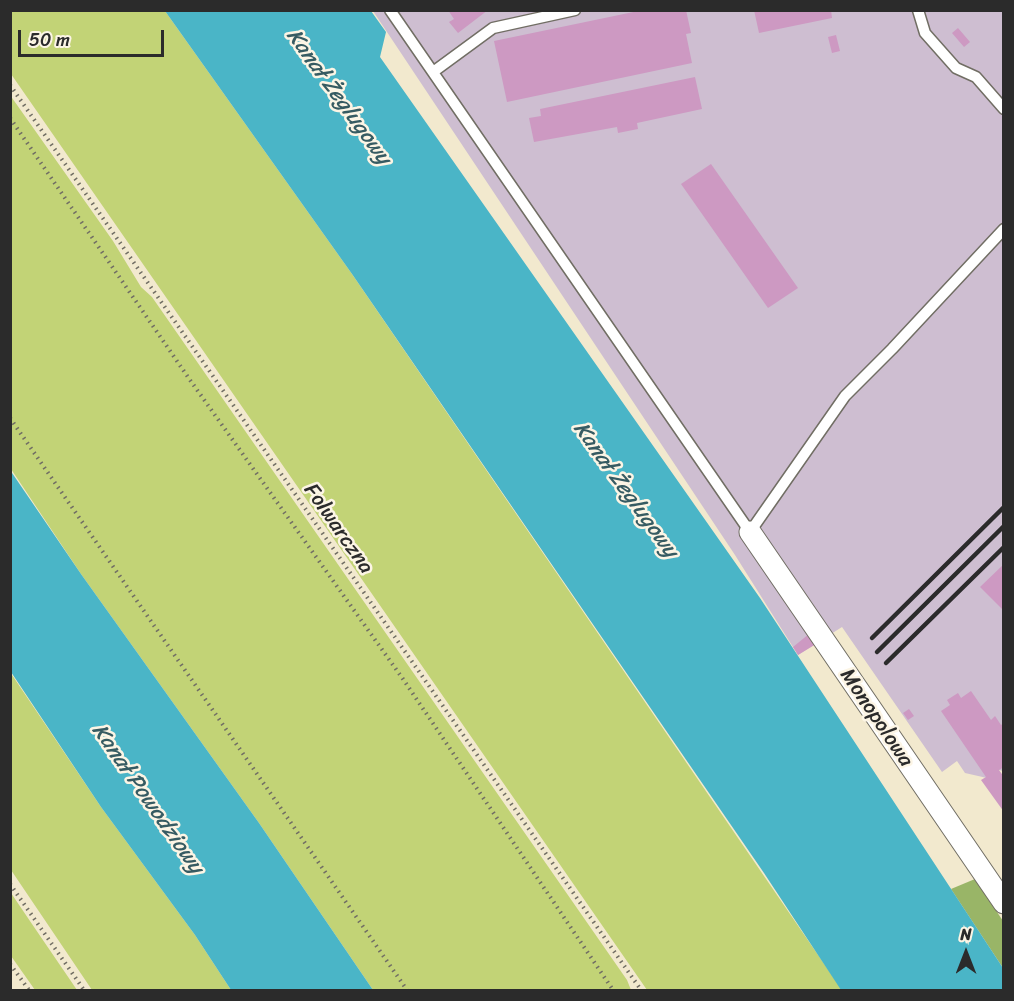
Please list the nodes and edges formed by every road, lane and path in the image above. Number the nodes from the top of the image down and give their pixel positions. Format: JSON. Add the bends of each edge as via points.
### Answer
{"nodes":[{"id":1,"x":390,"y":10,"type":"edge"},
{"id":2,"x":575,"y":10,"type":"edge"},
{"id":3,"x":918,"y":10,"type":"edge"},
{"id":4,"x":433,"y":72,"type":"junction"},
{"id":5,"x":10,"y":86,"type":"edge"},
{"id":6,"x":1004,"y":108,"type":"edge"},
{"id":7,"x":10,"y":118,"type":"edge"},
{"id":8,"x":1004,"y":229,"type":"edge"},
{"id":9,"x":10,"y":418,"type":"edge"},
{"id":10,"x":750,"y":532,"type":"junction"},
{"id":11,"x":10,"y":884,"type":"edge"},
{"id":12,"x":1004,"y":903,"type":"edge"},
{"id":13,"x":10,"y":964,"type":"edge"},
{"id":14,"x":29,"y":990,"type":"edge"},
{"id":15,"x":84,"y":990,"type":"edge"},
{"id":16,"x":408,"y":990,"type":"edge"},
{"id":17,"x":613,"y":990,"type":"edge"},
{"id":18,"x":641,"y":990,"type":"edge"}],
"edges":[{"from":1,"to":4,"type":"lane"},
{"from":2,"to":4,"type":"lane","via":[[493,28]]},
{"from":3,"to":6,"type":"lane","via":[[925,33],[956,68],[976,77]]},
{"from":4,"to":10,"type":"lane"},
{"from":5,"to":18,"type":"path","name":"Folwarczna"},
{"from":7,"to":17,"type":"path","via":[[403,679]]},
{"from":8,"to":10,"type":"lane","via":[[845,396]]},
{"from":9,"to":16,"type":"path"},
{"from":10,"to":12,"type":"street","name":"Monopolowa"},
{"from":11,"to":15,"type":"path"},
{"from":13,"to":14,"type":"path"}]}
